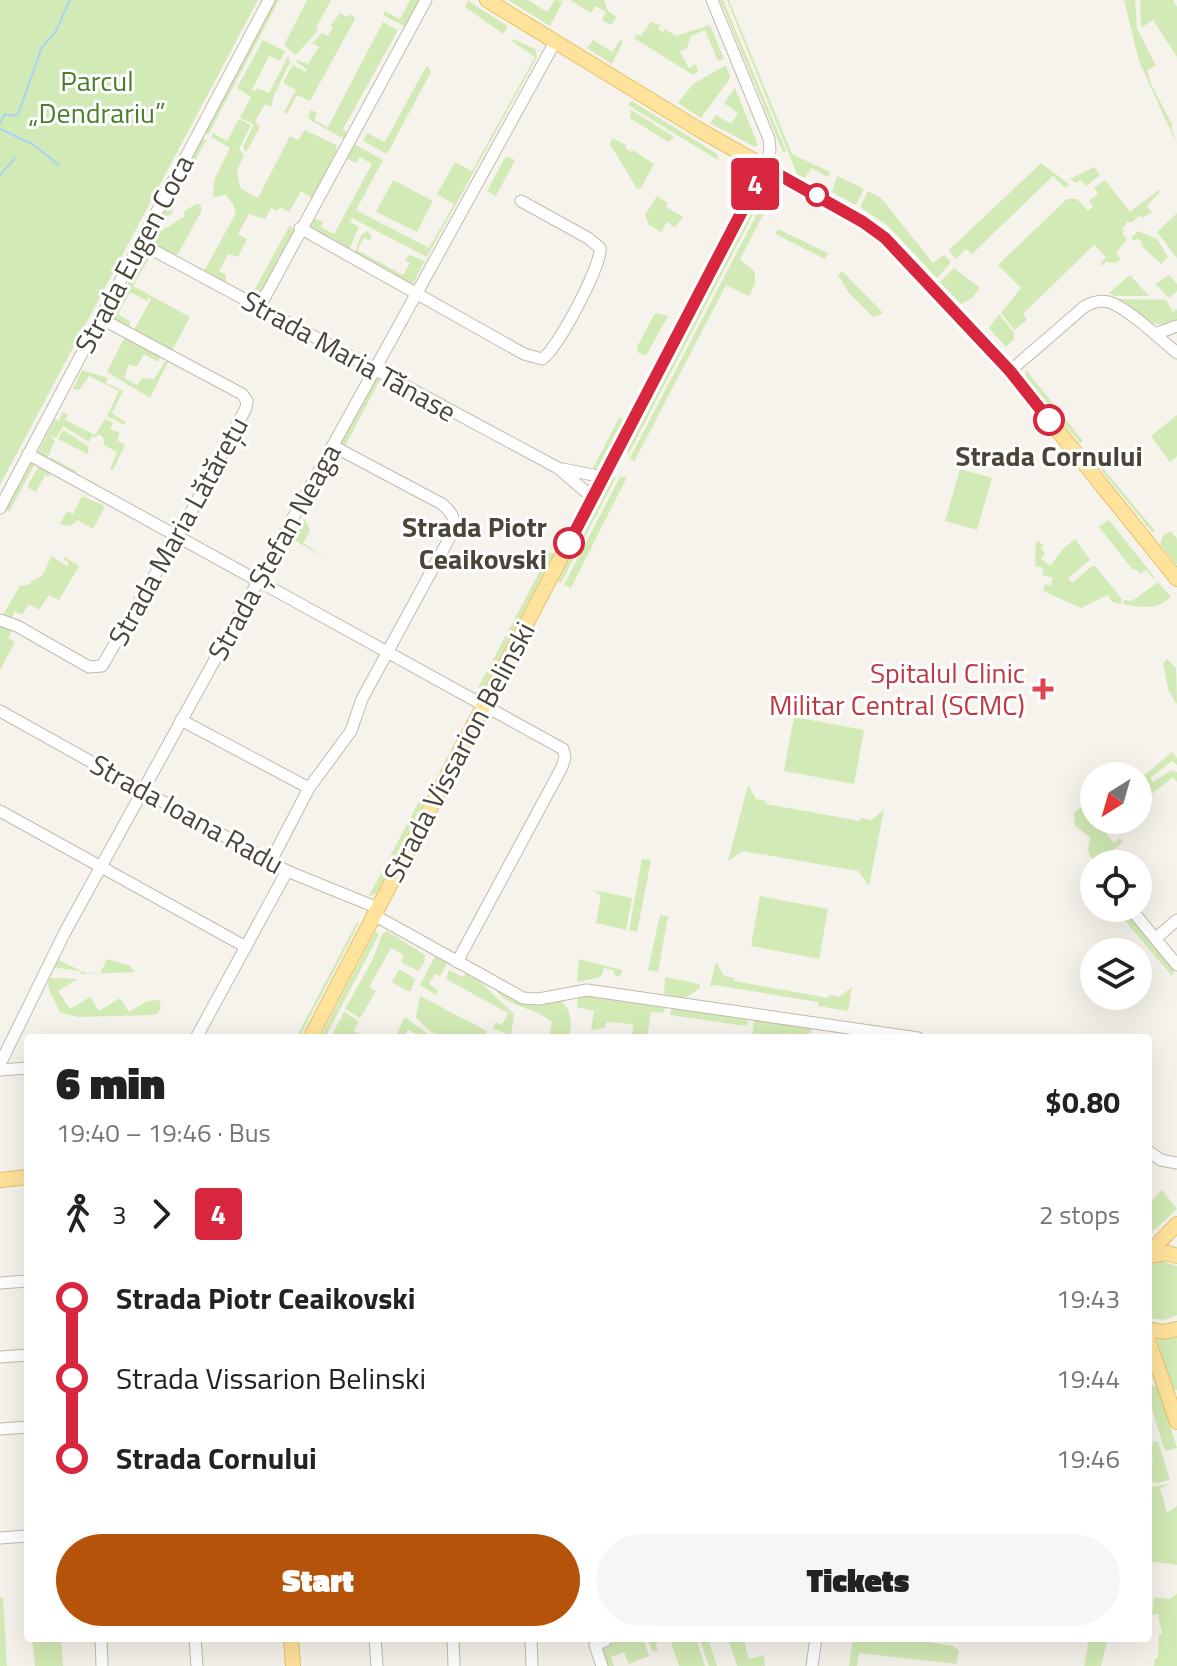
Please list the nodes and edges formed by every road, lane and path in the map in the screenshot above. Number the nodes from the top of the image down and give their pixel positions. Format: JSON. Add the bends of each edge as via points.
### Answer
{"nodes":[{"id":1,"x":269,"y":0,"type":"edge"},
{"id":2,"x":426,"y":0,"type":"edge"},
{"id":3,"x":487,"y":0,"type":"edge"},
{"id":4,"x":712,"y":0,"type":"edge"},
{"id":5,"x":555,"y":42,"type":"junction"},
{"id":6,"x":765,"y":167,"type":"junction"},
{"id":7,"x":521,"y":201,"type":"dead end"},
{"id":8,"x":300,"y":228,"type":"junction"},
{"id":9,"x":140,"y":243,"type":"junction"},
{"id":10,"x":417,"y":293,"type":"junction"},
{"id":11,"x":260,"y":306,"type":"junction"},
{"id":12,"x":100,"y":318,"type":"junction"},
{"id":13,"x":1177,"y":326,"type":"edge"},
{"id":14,"x":1155,"y":334,"type":"junction"},
{"id":15,"x":1177,"y":353,"type":"edge"},
{"id":16,"x":375,"y":370,"type":"junction"},
{"id":17,"x":1010,"y":371,"type":"junction"},
{"id":18,"x":333,"y":446,"type":"junction"},
{"id":19,"x":28,"y":454,"type":"junction"},
{"id":20,"x":558,"y":468,"type":"junction"},
{"id":21,"x":603,"y":477,"type":"junction"},
{"id":22,"x":592,"y":497,"type":"junction"},
{"id":23,"x":0,"y":508,"type":"edge"},
{"id":24,"x":176,"y":538,"type":"junction"},
{"id":25,"x":1177,"y":579,"type":"edge"},
{"id":26,"x":258,"y":580,"type":"junction"},
{"id":27,"x":0,"y":620,"type":"edge"},
{"id":28,"x":386,"y":652,"type":"junction"},
{"id":29,"x":483,"y":706,"type":"junction"},
{"id":30,"x":0,"y":711,"type":"edge"},
{"id":31,"x":181,"y":720,"type":"junction"},
{"id":32,"x":309,"y":788,"type":"junction"},
{"id":33,"x":144,"y":789,"type":"junction"},
{"id":34,"x":0,"y":811,"type":"edge"},
{"id":35,"x":271,"y":861,"type":"junction"},
{"id":36,"x":101,"y":866,"type":"junction"},
{"id":37,"x":287,"y":871,"type":"junction"},
{"id":38,"x":376,"y":911,"type":"junction"},
{"id":39,"x":1177,"y":920,"type":"edge"},
{"id":40,"x":1142,"y":922,"type":"edge"},
{"id":41,"x":1156,"y":938,"type":"junction"},
{"id":42,"x":246,"y":947,"type":"junction"},
{"id":43,"x":457,"y":962,"type":"junction"},
{"id":44,"x":1177,"y":965,"type":"edge"},
{"id":45,"x":198,"y":1034,"type":"edge"},
{"id":46,"x":312,"y":1034,"type":"edge"},
{"id":47,"x":890,"y":1034,"type":"edge"},
{"id":48,"x":0,"y":1067,"type":"edge"},
{"id":49,"x":24,"y":1068,"type":"edge"},
{"id":50,"x":1152,"y":1154,"type":"edge"},
{"id":51,"x":1177,"y":1163,"type":"edge"},
{"id":52,"x":24,"y":1177,"type":"edge"},
{"id":53,"x":0,"y":1180,"type":"edge"},
{"id":54,"x":1177,"y":1224,"type":"edge"},
{"id":55,"x":1152,"y":1251,"type":"edge"},
{"id":56,"x":1152,"y":1255,"type":"edge"},
{"id":57,"x":1177,"y":1256,"type":"edge"},
{"id":58,"x":24,"y":1281,"type":"edge"},
{"id":59,"x":0,"y":1283,"type":"edge"},
{"id":60,"x":1177,"y":1329,"type":"edge"},
{"id":61,"x":1152,"y":1330,"type":"edge"},
{"id":62,"x":1152,"y":1350,"type":"edge"},
{"id":63,"x":24,"y":1355,"type":"edge"},
{"id":64,"x":0,"y":1357,"type":"edge"},
{"id":65,"x":1177,"y":1422,"type":"edge"},
{"id":66,"x":24,"y":1427,"type":"edge"},
{"id":67,"x":0,"y":1429,"type":"edge"},
{"id":68,"x":24,"y":1536,"type":"edge"},
{"id":69,"x":0,"y":1538,"type":"edge"},
{"id":70,"x":101,"y":1642,"type":"edge"},
{"id":71,"x":195,"y":1642,"type":"edge"},
{"id":72,"x":291,"y":1642,"type":"edge"},
{"id":73,"x":375,"y":1642,"type":"edge"},
{"id":74,"x":453,"y":1642,"type":"edge"},
{"id":75,"x":531,"y":1642,"type":"edge"},
{"id":76,"x":599,"y":1642,"type":"edge"},
{"id":77,"x":815,"y":1642,"type":"edge"},
{"id":78,"x":102,"y":1666,"type":"edge"},
{"id":79,"x":197,"y":1666,"type":"edge"},
{"id":80,"x":293,"y":1666,"type":"edge"},
{"id":81,"x":377,"y":1666,"type":"edge"},
{"id":82,"x":454,"y":1666,"type":"edge"},
{"id":83,"x":532,"y":1666,"type":"edge"},
{"id":84,"x":602,"y":1666,"type":"edge"},
{"id":85,"x":812,"y":1666,"type":"edge"}],
"edges":[{"from":1,"to":9,"type":"street","name":"Strada Eugen Coca"},
{"from":2,"to":8,"type":"street"},
{"from":3,"to":5,"type":"main road"},
{"from":4,"to":6,"type":"street","via":[[769,139]]},
{"from":5,"to":6,"type":"main road"},
{"from":5,"to":10,"type":"street","name":"Strada Ștefan Neaga"},
{"from":6,"to":17,"type":"main road","via":[[885,238]]},
{"from":6,"to":21,"type":"main road","name":"Strada Vissarion Belinski"},
{"from":7,"to":10,"type":"street","via":[[600,248],[598,265],[550,354],[542,359],[530,356]]},
{"from":8,"to":10,"type":"street"},
{"from":8,"to":11,"type":"street"},
{"from":9,"to":11,"type":"street","name":"Strada Maria Tănase"},
{"from":9,"to":12,"type":"street","name":"Strada Eugen Coca"},
{"from":10,"to":16,"type":"street","name":"Strada Ștefan Neaga"},
{"from":11,"to":16,"type":"street","name":"Strada Maria Tănase"},
{"from":12,"to":19,"type":"street","name":"Strada Eugen Coca"},
{"from":12,"to":24,"type":"street","name":"Strada Maria Lătărețu","via":[[247,401]]},
{"from":13,"to":14,"type":"street"},
{"from":14,"to":15,"type":"street"},
{"from":14,"to":17,"type":"street","via":[[1112,304],[1095,302]]},
{"from":16,"to":18,"type":"street","name":"Strada Ștefan Neaga"},
{"from":16,"to":20,"type":"street","name":"Strada Maria Tănase"},
{"from":17,"to":25,"type":"main road"},
{"from":18,"to":26,"type":"street","name":"Strada Ștefan Neaga"},
{"from":18,"to":28,"type":"street","via":[[442,504],[453,516],[451,535]]},
{"from":19,"to":23,"type":"street","name":"Strada Eugen Coca"},
{"from":19,"to":24,"type":"street"},
{"from":20,"to":21,"type":"street","name":"Strada Maria Tănase"},
{"from":20,"to":22,"type":"street","name":"Strada Maria Tănase"},
{"from":21,"to":22,"type":"main road","name":"Strada Vissarion Belinski"},
{"from":22,"to":29,"type":"main road","name":"Strada Vissarion Belinski"},
{"from":24,"to":26,"type":"street"},
{"from":24,"to":27,"type":"street","name":"Strada Maria Lătărețu","via":[[102,666],[89,667]]},
{"from":26,"to":28,"type":"street"},
{"from":26,"to":31,"type":"street","name":"Strada Ștefan Neaga"},
{"from":28,"to":29,"type":"street"},
{"from":28,"to":32,"type":"street","via":[[351,731]]},
{"from":29,"to":38,"type":"main road","name":"Strada Vissarion Belinski"},
{"from":29,"to":43,"type":"street","via":[[559,745],[565,757]]},
{"from":30,"to":33,"type":"street","name":"Strada Ioana Radu"},
{"from":31,"to":32,"type":"street"},
{"from":31,"to":33,"type":"street","name":"Strada Ștefan Neaga"},
{"from":32,"to":35,"type":"street"},
{"from":33,"to":35,"type":"street","name":"Strada Ioana Radu"},
{"from":33,"to":36,"type":"street","name":"Strada Ștefan Neaga"},
{"from":34,"to":36,"type":"street"},
{"from":35,"to":37,"type":"street","name":"Strada Ioana Radu"},
{"from":36,"to":42,"type":"street"},
{"from":36,"to":48,"type":"street","name":"Strada Ștefan Neaga","via":[[42,974]]},
{"from":37,"to":38,"type":"street","name":"Strada Ioana Radu"},
{"from":37,"to":42,"type":"street"},
{"from":38,"to":43,"type":"street","name":"Strada Ioana Radu"},
{"from":38,"to":46,"type":"main road","name":"Strada Vissarion Belinski"},
{"from":39,"to":41,"type":"street"},
{"from":40,"to":41,"type":"street"},
{"from":41,"to":44,"type":"street"},
{"from":42,"to":45,"type":"street"},
{"from":43,"to":47,"type":"street","name":"Strada Ioana Radu","via":[[530,999],[587,990]]},
{"from":48,"to":49,"type":"street"},
{"from":50,"to":51,"type":"street"},
{"from":52,"to":53,"type":"main road"},
{"from":54,"to":55,"type":"main road"},
{"from":56,"to":57,"type":"main road"},
{"from":58,"to":59,"type":"street"},
{"from":60,"to":61,"type":"main road"},
{"from":62,"to":65,"type":"main road"},
{"from":63,"to":64,"type":"street"},
{"from":66,"to":67,"type":"street"},
{"from":68,"to":69,"type":"street"},
{"from":70,"to":78,"type":"street"},
{"from":71,"to":79,"type":"street"},
{"from":72,"to":80,"type":"main road"},
{"from":73,"to":81,"type":"street"},
{"from":74,"to":82,"type":"street"},
{"from":75,"to":83,"type":"street"},
{"from":76,"to":84,"type":"street"},
{"from":77,"to":85,"type":"street"}]}
